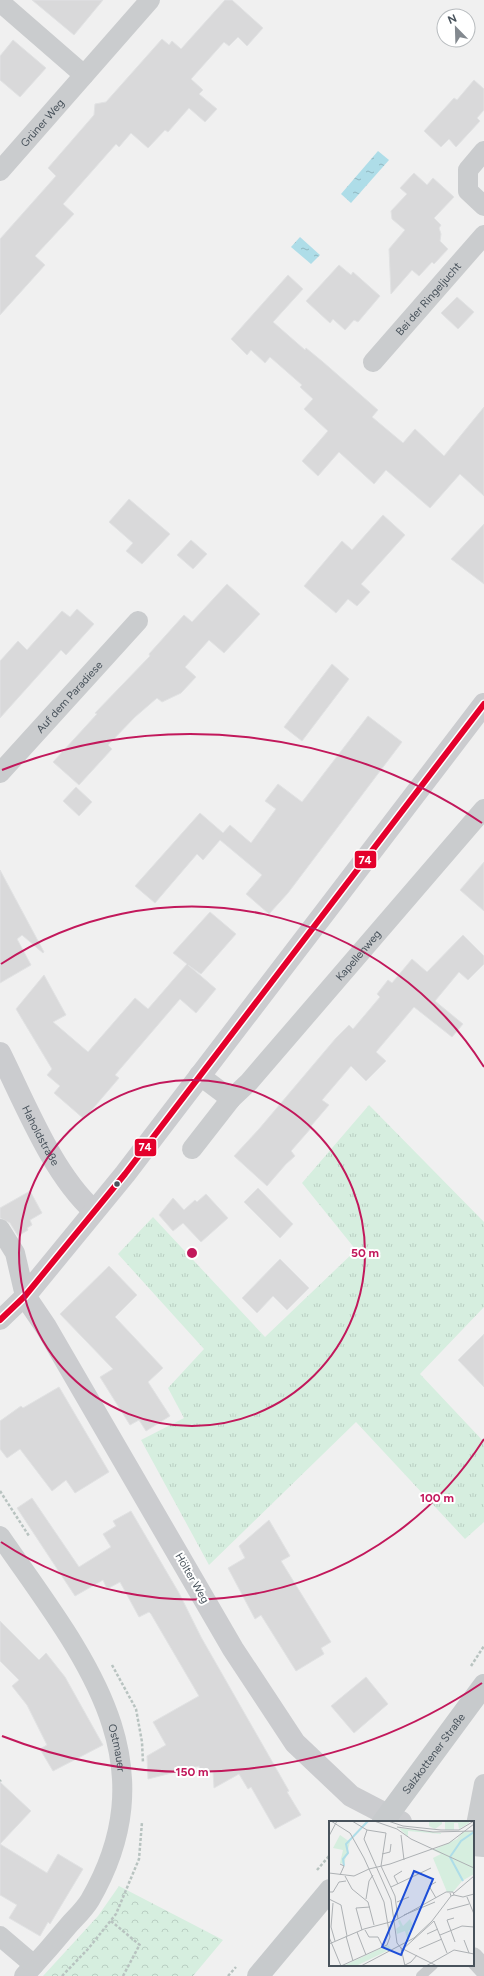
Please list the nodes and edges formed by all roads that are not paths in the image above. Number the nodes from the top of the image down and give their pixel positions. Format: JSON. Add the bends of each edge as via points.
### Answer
{"nodes":[{"id":1,"x":150,"y":0,"type":"edge"},
{"id":2,"x":0,"y":2,"type":"edge"},
{"id":3,"x":84,"y":76,"type":"junction"},
{"id":4,"x":484,"y":152,"type":"edge"},
{"id":5,"x":0,"y":171,"type":"edge"},
{"id":6,"x":484,"y":206,"type":"edge"},
{"id":7,"x":484,"y":235,"type":"edge"},
{"id":8,"x":373,"y":362,"type":"dead end"},
{"id":9,"x":138,"y":621,"type":"dead end"},
{"id":10,"x":484,"y":704,"type":"edge"},
{"id":11,"x":0,"y":773,"type":"edge"},
{"id":12,"x":484,"y":810,"type":"edge"},
{"id":13,"x":0,"y":1053,"type":"edge"},
{"id":14,"x":199,"y":1075,"type":"junction"},
{"id":15,"x":231,"y":1099,"type":"junction"},
{"id":16,"x":192,"y":1149,"type":"dead end"},
{"id":17,"x":94,"y":1211,"type":"junction"},
{"id":18,"x":0,"y":1229,"type":"edge"},
{"id":19,"x":25,"y":1296,"type":"junction"},
{"id":20,"x":0,"y":1320,"type":"edge"},
{"id":21,"x":0,"y":1536,"type":"edge"},
{"id":22,"x":484,"y":1685,"type":"edge"},
{"id":23,"x":484,"y":1784,"type":"edge"},
{"id":24,"x":384,"y":1821,"type":"edge"},
{"id":25,"x":399,"y":1821,"type":"edge"},
{"id":26,"x":474,"y":1836,"type":"edge"},
{"id":27,"x":474,"y":1844,"type":"edge"},
{"id":28,"x":484,"y":1846,"type":"edge"},
{"id":29,"x":329,"y":1891,"type":"edge"},
{"id":30,"x":0,"y":1936,"type":"edge"},
{"id":31,"x":474,"y":1958,"type":"edge"},
{"id":32,"x":432,"y":1966,"type":"edge"},
{"id":33,"x":484,"y":1969,"type":"edge"},
{"id":34,"x":29,"y":1970,"type":"edge"},
{"id":35,"x":258,"y":1976,"type":"edge"},
{"id":36,"x":421,"y":1976,"type":"edge"}],
"edges":[{"from":1,"to":3,"type":"street","name":"Grüner Weg"},
{"from":2,"to":3,"type":"street"},
{"from":3,"to":5,"type":"street","name":"Grüner Weg"},
{"from":4,"to":6,"type":"street","via":[[468,170],[468,191]]},
{"from":7,"to":8,"type":"street","name":"Bei der Ringeljucht"},
{"from":9,"to":11,"type":"street","name":"Auf dem Paradiese"},
{"from":10,"to":14,"type":"main road"},
{"from":12,"to":15,"type":"street","name":"Kapellenweg","via":[[249,1082]]},
{"from":13,"to":17,"type":"main road","name":"Haholdstraße","via":[[49,1153],[85,1203]]},
{"from":14,"to":15,"type":"street"},
{"from":14,"to":17,"type":"main road"},
{"from":15,"to":16,"type":"street","name":"Kapellenweg"},
{"from":17,"to":19,"type":"main road"},
{"from":18,"to":19,"type":"street","via":[[15,1253]]},
{"from":19,"to":20,"type":"street"},
{"from":19,"to":25,"type":"main road","name":"Hölter Weg","via":[[46,1327],[233,1649],[295,1743],[351,1796]]},
{"from":21,"to":34,"type":"street","name":"Ostmauer","via":[[65,1631],[98,1686],[114,1730],[121,1760],[122,1818],[114,1852],[89,1902]]},
{"from":22,"to":24,"type":"main road","name":"Salzkottener Straße"},
{"from":23,"to":26,"type":"street"},
{"from":27,"to":28,"type":"main road"},
{"from":29,"to":35,"type":"main road"},
{"from":30,"to":34,"type":"street"},
{"from":31,"to":33,"type":"street"},
{"from":32,"to":36,"type":"lane"}]}
